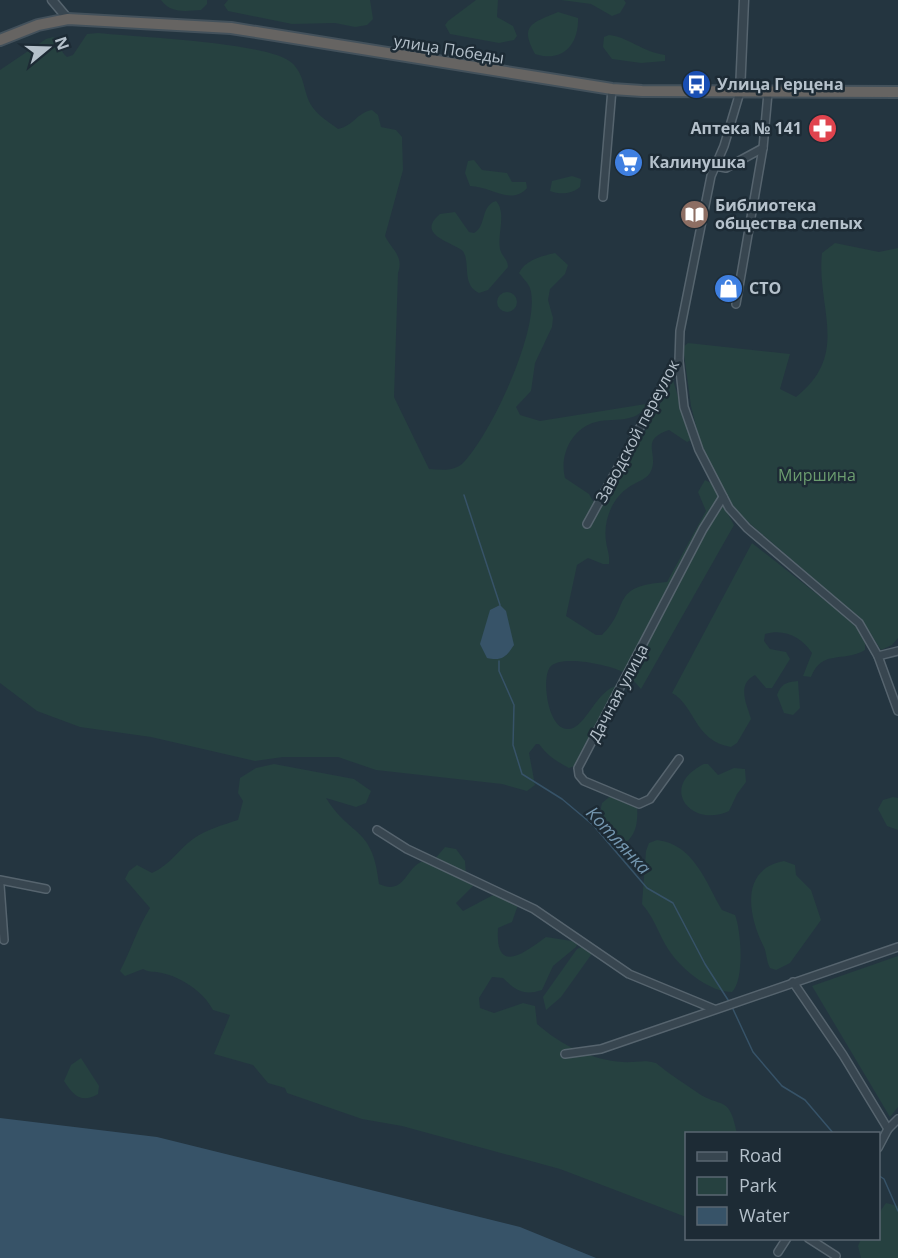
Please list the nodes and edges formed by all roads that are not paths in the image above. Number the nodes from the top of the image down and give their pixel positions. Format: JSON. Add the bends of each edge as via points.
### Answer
{"nodes":[{"id":1,"x":52,"y":0,"type":"edge"},
{"id":2,"x":744,"y":0,"type":"edge"},
{"id":3,"x":68,"y":19,"type":"junction"},
{"id":4,"x":0,"y":40,"type":"edge"},
{"id":5,"x":612,"y":89,"type":"junction"},
{"id":6,"x":740,"y":92,"type":"junction"},
{"id":7,"x":898,"y":92,"type":"edge"},
{"id":8,"x":768,"y":93,"type":"junction"},
{"id":9,"x":763,"y":148,"type":"junction"},
{"id":10,"x":716,"y":166,"type":"junction"},
{"id":11,"x":603,"y":197,"type":"dead end"},
{"id":12,"x":736,"y":304,"type":"dead end"},
{"id":13,"x":679,"y":361,"type":"junction"},
{"id":14,"x":723,"y":497,"type":"junction"},
{"id":15,"x":587,"y":524,"type":"dead end"},
{"id":16,"x":898,"y":651,"type":"edge"},
{"id":17,"x":878,"y":656,"type":"junction"},
{"id":18,"x":898,"y":711,"type":"edge"},
{"id":19,"x":679,"y":759,"type":"dead end"},
{"id":20,"x":377,"y":830,"type":"dead end"},
{"id":21,"x":0,"y":880,"type":"edge"},
{"id":22,"x":0,"y":885,"type":"edge"},
{"id":23,"x":46,"y":889,"type":"dead end"},
{"id":24,"x":4,"y":940,"type":"dead end"},
{"id":25,"x":898,"y":947,"type":"edge"},
{"id":26,"x":793,"y":982,"type":"junction"},
{"id":27,"x":714,"y":1009,"type":"junction"},
{"id":28,"x":565,"y":1054,"type":"dead end"},
{"id":29,"x":898,"y":1119,"type":"edge"},
{"id":30,"x":888,"y":1129,"type":"junction"},
{"id":31,"x":880,"y":1146,"type":"edge"},
{"id":32,"x":786,"y":1240,"type":"edge"},
{"id":33,"x":810,"y":1240,"type":"edge"},
{"id":34,"x":778,"y":1252,"type":"dead end"},
{"id":35,"x":836,"y":1256,"type":"dead end"}],
"edges":[{"from":1,"to":3,"type":"street"},
{"from":2,"to":6,"type":"street"},
{"from":3,"to":4,"type":"highway","name":"улица Победы","via":[[38,25]]},
{"from":3,"to":5,"type":"highway","name":"улица Победы","via":[[231,28]]},
{"from":5,"to":6,"type":"highway","name":"улица Победы"},
{"from":5,"to":11,"type":"street"},
{"from":6,"to":8,"type":"highway","name":"улица Победы"},
{"from":6,"to":10,"type":"street","name":"Заводской переулок"},
{"from":7,"to":8,"type":"highway","name":"улица Победы"},
{"from":8,"to":9,"type":"street"},
{"from":9,"to":10,"type":"street","via":[[726,168]]},
{"from":9,"to":12,"type":"street"},
{"from":10,"to":13,"type":"street","name":"Заводской переулок","via":[[681,326]]},
{"from":13,"to":14,"type":"street","via":[[689,428]]},
{"from":13,"to":15,"type":"street","name":"Заводской переулок"},
{"from":14,"to":17,"type":"street","via":[[747,528],[859,622]]},
{"from":14,"to":19,"type":"street","name":"Дачная улица","via":[[578,768],[584,781],[639,804],[650,800]]},
{"from":16,"to":17,"type":"street"},
{"from":17,"to":18,"type":"street"},
{"from":20,"to":27,"type":"street","via":[[407,849],[534,909],[629,974]]},
{"from":21,"to":23,"type":"street"},
{"from":22,"to":24,"type":"street"},
{"from":25,"to":26,"type":"street"},
{"from":26,"to":27,"type":"street"},
{"from":26,"to":30,"type":"street"},
{"from":27,"to":28,"type":"street","via":[[601,1048]]},
{"from":29,"to":30,"type":"street"},
{"from":30,"to":31,"type":"street"},
{"from":32,"to":34,"type":"street"},
{"from":33,"to":35,"type":"street"}]}
